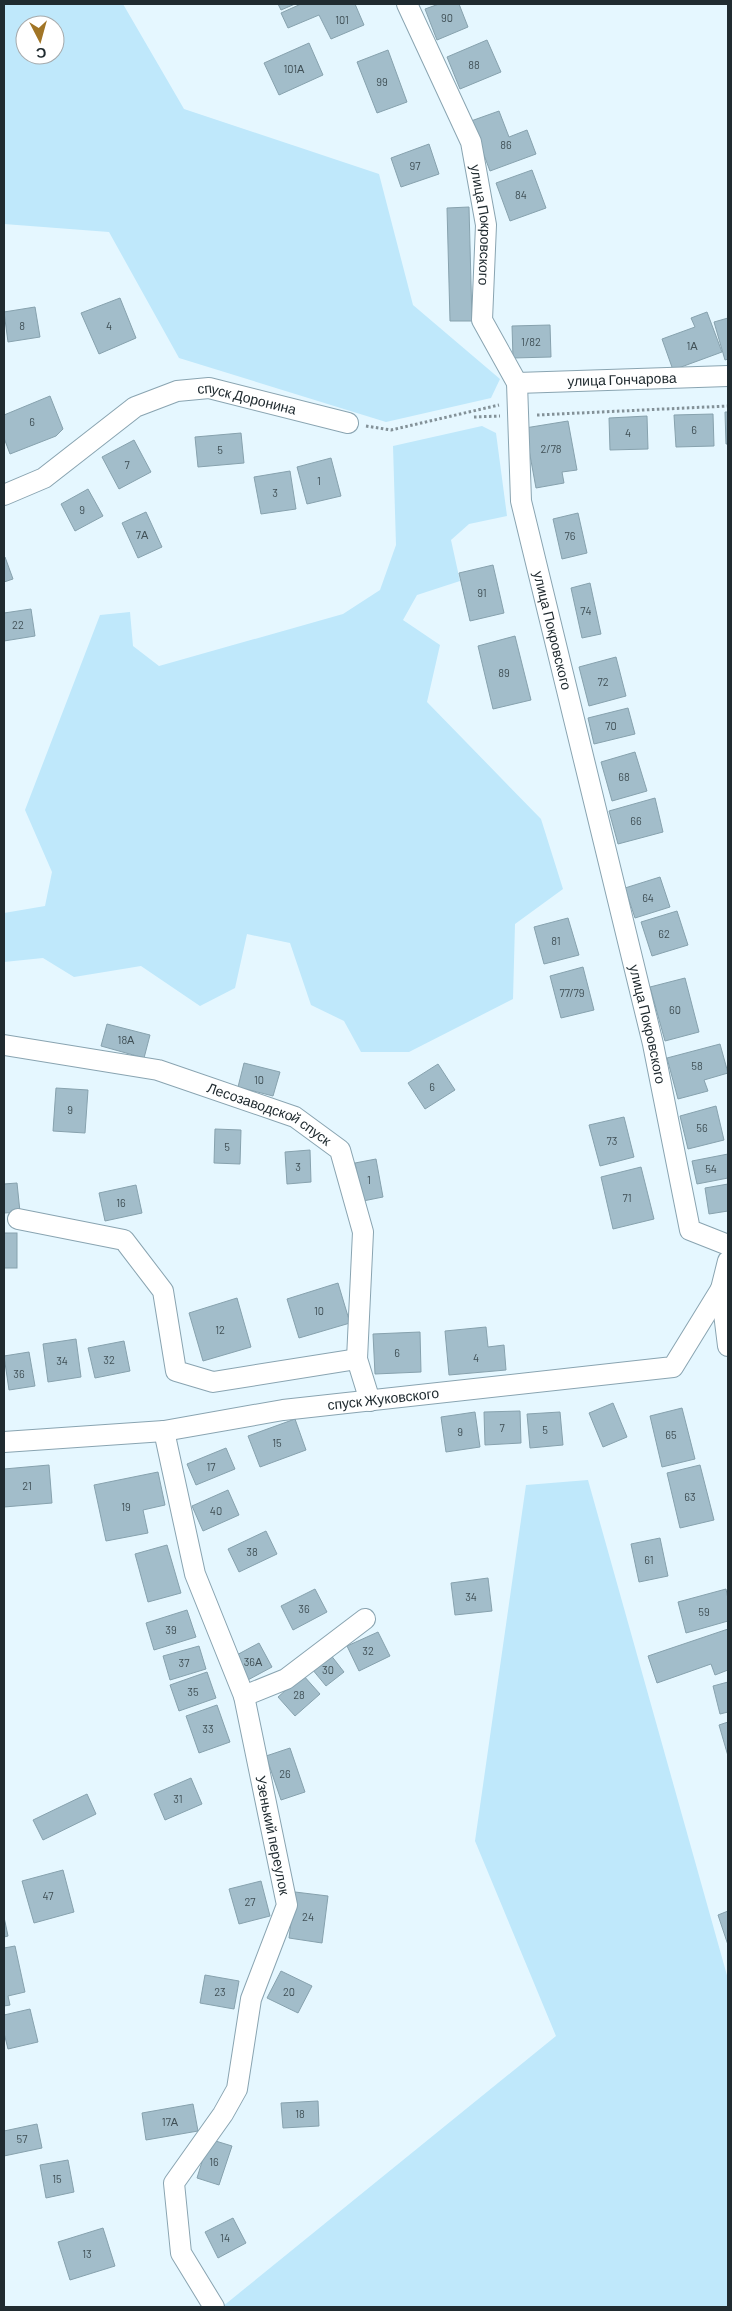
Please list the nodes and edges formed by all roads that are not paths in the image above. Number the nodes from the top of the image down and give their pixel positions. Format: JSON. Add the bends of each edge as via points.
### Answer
{"nodes":[{"id":1,"x":407,"y":4,"type":"edge"},
{"id":2,"x":728,"y":376,"type":"edge"},
{"id":3,"x":516,"y":400,"type":"junction"},
{"id":4,"x":348,"y":423,"type":"road end"},
{"id":5,"x":4,"y":495,"type":"edge"},
{"id":6,"x":4,"y":1045,"type":"edge"},
{"id":7,"x":18,"y":1219,"type":"dead end"},
{"id":8,"x":728,"y":1245,"type":"edge"},
{"id":9,"x":728,"y":1261,"type":"edge"},
{"id":10,"x":721,"y":1289,"type":"junction"},
{"id":11,"x":728,"y":1346,"type":"edge"},
{"id":12,"x":357,"y":1359,"type":"junction"},
{"id":13,"x":370,"y":1401,"type":"junction"},
{"id":14,"x":164,"y":1431,"type":"junction"},
{"id":15,"x":4,"y":1442,"type":"edge"},
{"id":16,"x":365,"y":1619,"type":"dead end"},
{"id":17,"x":244,"y":1696,"type":"junction"},
{"id":18,"x":214,"y":2307,"type":"edge"}],
"edges":[{"from":1,"to":3,"type":"street","name":"улица Покровского","via":[[471,142],[486,225],[482,320]]},
{"from":2,"to":3,"type":"street","name":"улица Гончарова"},
{"from":3,"to":8,"type":"street","name":"улица Покровского","via":[[521,501],[651,1034],[690,1230]]},
{"from":4,"to":5,"type":"street","name":"спуск Доронина","via":[[209,388],[177,391],[135,407],[44,478]]},
{"from":6,"to":12,"type":"street","name":"Лесозаводской спуск","via":[[158,1070],[295,1117],[340,1150],[362,1232]]},
{"from":7,"to":12,"type":"street","via":[[124,1240],[163,1291],[176,1371],[213,1382]]},
{"from":9,"to":10,"type":"street"},
{"from":10,"to":11,"type":"street"},
{"from":10,"to":13,"type":"street","name":"спуск Жуковского","via":[[673,1366]]},
{"from":12,"to":13,"type":"street","name":"Лесозаводской спуск"},
{"from":13,"to":14,"type":"street","name":"спуск Жуковского","via":[[283,1410]]},
{"from":14,"to":15,"type":"street","name":"спуск Жуковского"},
{"from":14,"to":17,"type":"street","name":"Узенький переулок","via":[[194,1574]]},
{"from":16,"to":17,"type":"street","via":[[286,1680]]},
{"from":17,"to":18,"type":"street","name":"Узенький переулок","via":[[287,1905],[251,1999],[237,2089],[174,2183],[182,2253]]}]}
